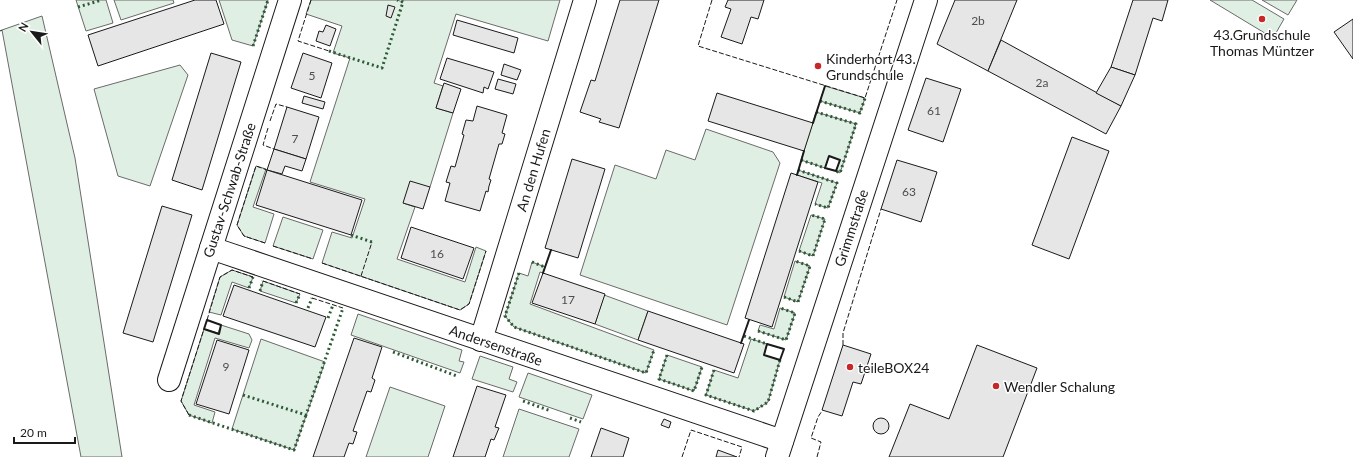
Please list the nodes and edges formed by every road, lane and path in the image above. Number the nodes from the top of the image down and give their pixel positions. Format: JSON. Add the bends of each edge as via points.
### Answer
{"nodes":[{"id":1,"x":290,"y":0,"type":"edge"},
{"id":2,"x":585,"y":0,"type":"edge"},
{"id":3,"x":926,"y":0,"type":"edge"},
{"id":4,"x":211,"y":248,"type":"junction"},
{"id":5,"x":481,"y":340,"type":"junction"},
{"id":6,"x":169,"y":380,"type":"dead end"},
{"id":7,"x":779,"y":449,"type":"edge"}],
"edges":[{"from":1,"to":4,"type":"street","name":"Gustav-Schwab-Straße"},
{"from":2,"to":5,"type":"street","name":"An den Hufen"},
{"from":3,"to":7,"type":"street","name":"Grimmstraße"},
{"from":4,"to":5,"type":"street","name":"Andersenstraße"},
{"from":4,"to":6,"type":"street","name":"Gustav-Schwab-Straße"},
{"from":5,"to":7,"type":"street","name":"Andersenstraße"}]}
